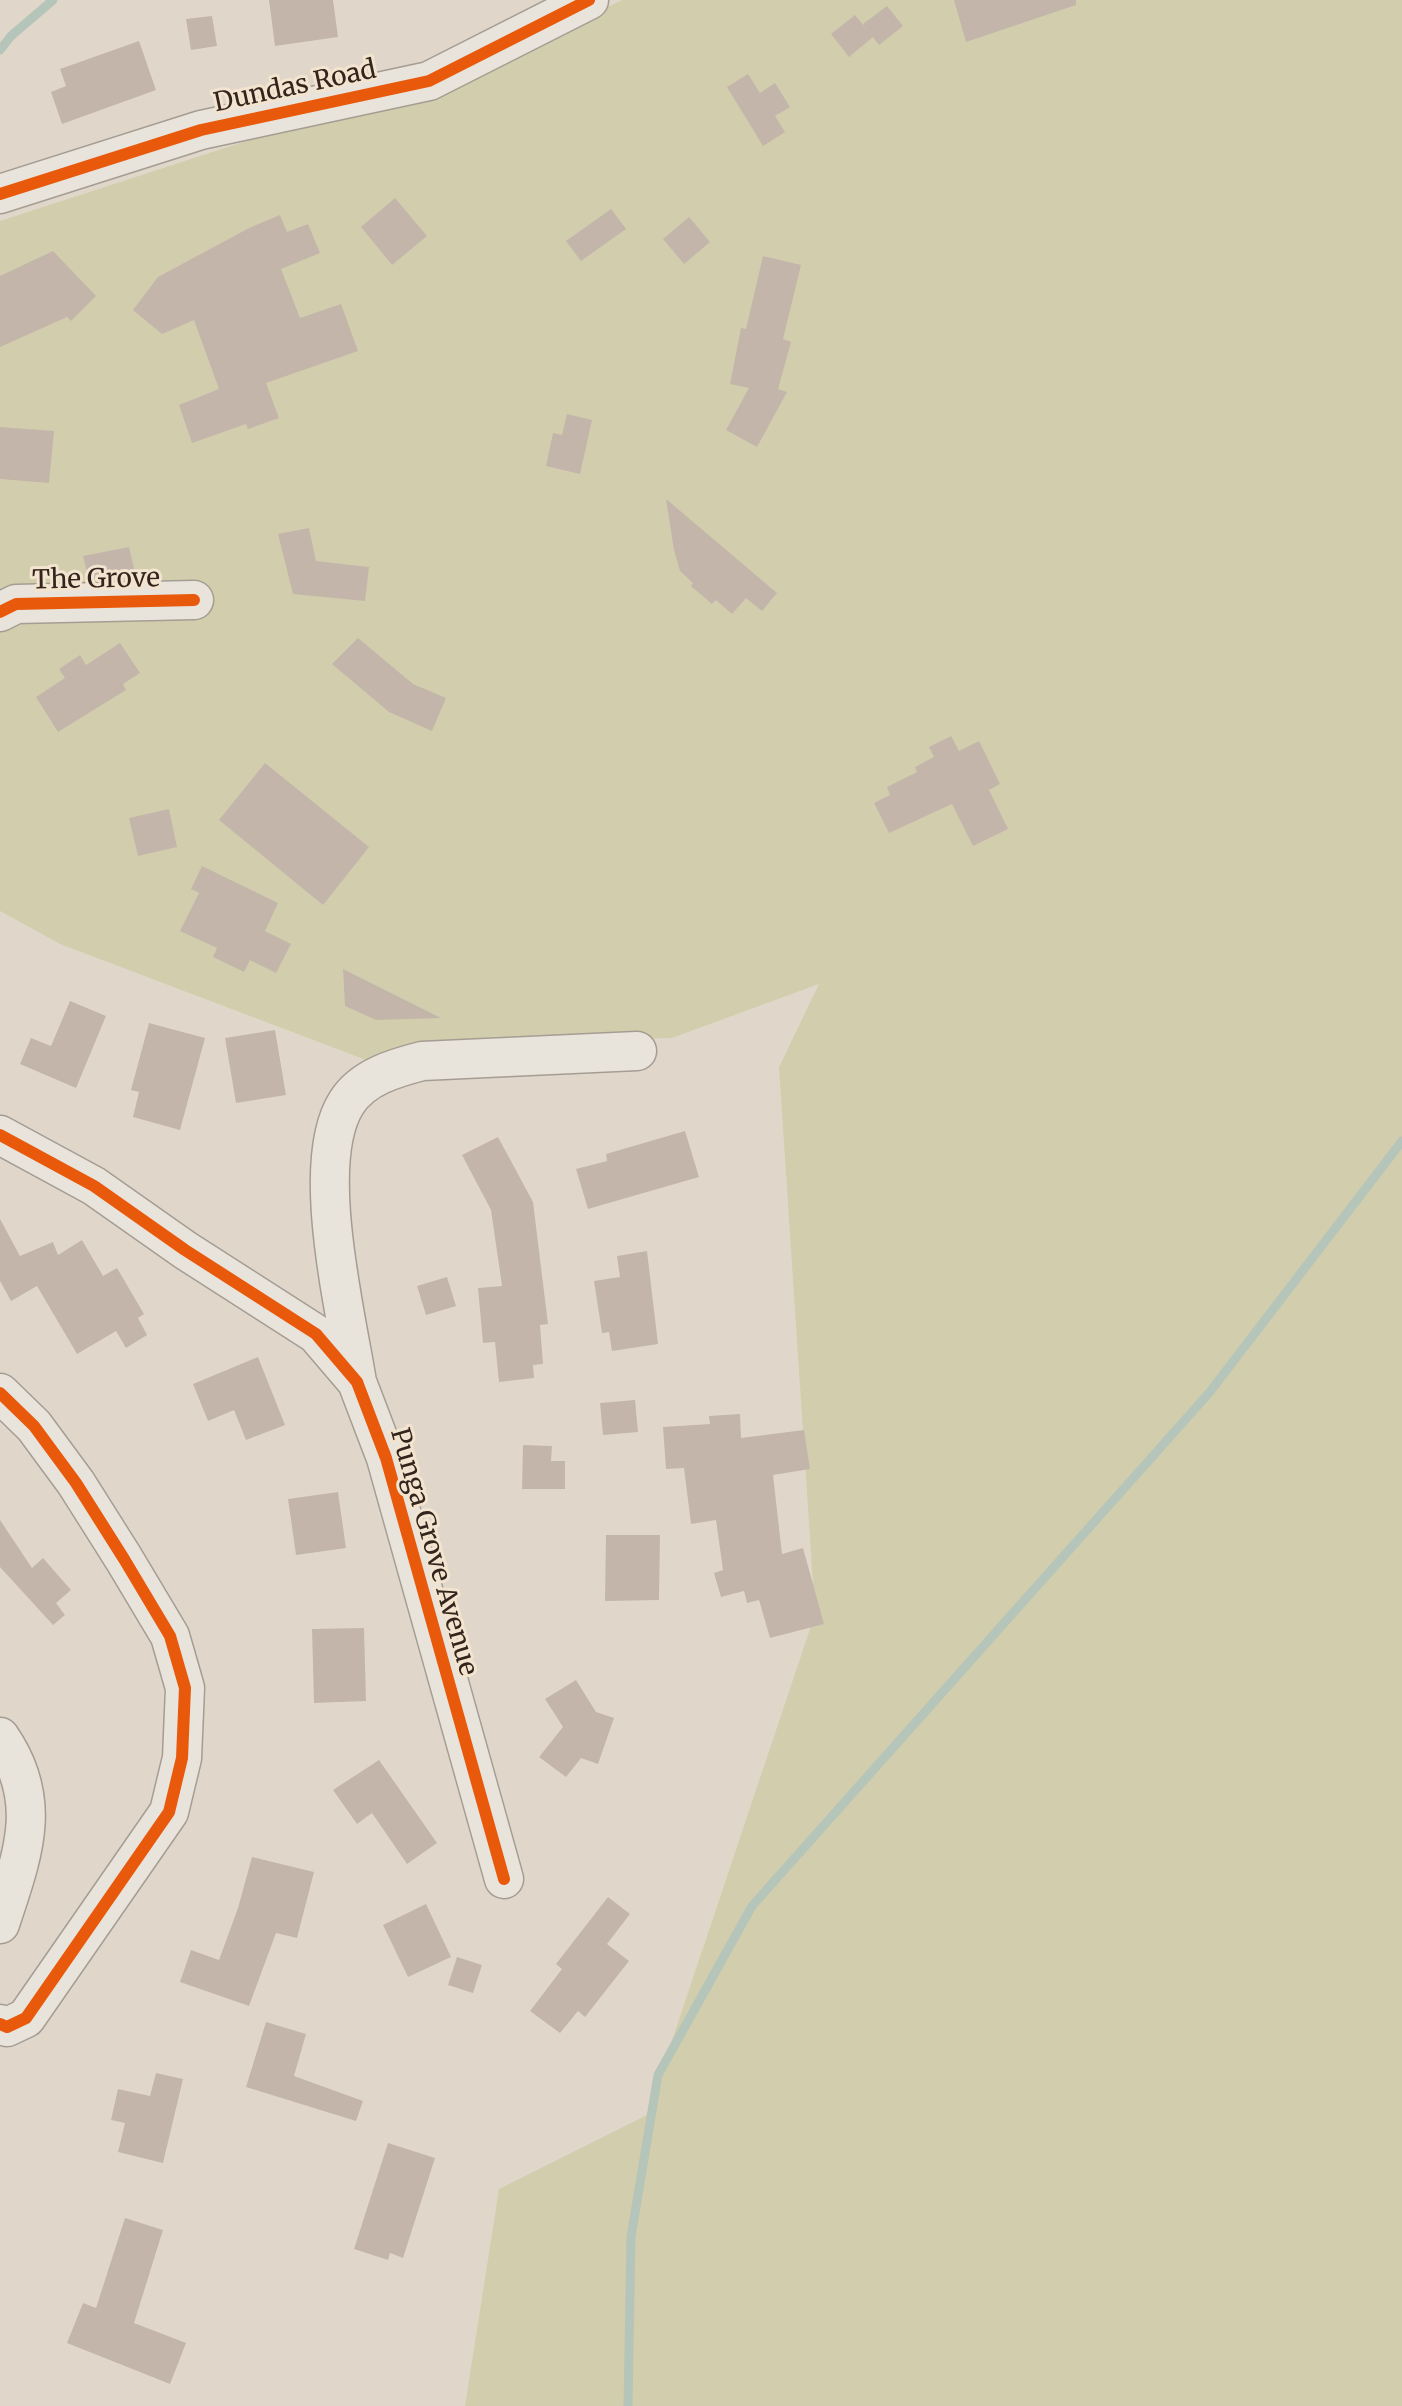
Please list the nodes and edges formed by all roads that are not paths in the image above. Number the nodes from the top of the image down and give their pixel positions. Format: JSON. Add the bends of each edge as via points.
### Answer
{"nodes":[{"id":1,"x":589,"y":0,"type":"edge"},
{"id":2,"x":0,"y":194,"type":"edge"},
{"id":3,"x":194,"y":600,"type":"dead end"},
{"id":4,"x":0,"y":612,"type":"edge"},
{"id":5,"x":637,"y":1051,"type":"dead end"},
{"id":6,"x":0,"y":1135,"type":"edge"},
{"id":7,"x":357,"y":1382,"type":"junction"},
{"id":8,"x":0,"y":1393,"type":"edge"},
{"id":9,"x":0,"y":1737,"type":"edge"},
{"id":10,"x":504,"y":1879,"type":"dead end"},
{"id":11,"x":0,"y":1924,"type":"edge"},
{"id":12,"x":0,"y":2024,"type":"edge"}],
"edges":[{"from":1,"to":2,"type":"street","name":"Dundas Road","via":[[429,81],[201,130]]},
{"from":3,"to":4,"type":"street","name":"The Grove","via":[[16,604]]},
{"from":5,"to":7,"type":"street","via":[[422,1061],[387,1071],[347,1101],[330,1166],[332,1228]]},
{"from":6,"to":7,"type":"street","name":"Punga Grove Avenue","via":[[94,1186],[316,1334]]},
{"from":7,"to":10,"type":"street","name":"Punga Grove Avenue","via":[[386,1458]]},
{"from":8,"to":12,"type":"street","via":[[34,1426],[116,1546],[170,1636],[185,1688],[182,1758],[169,1812],[26,2018],[7,2027]]},
{"from":9,"to":11,"type":"street","via":[[13,1756],[28,1803],[22,1858]]}]}
